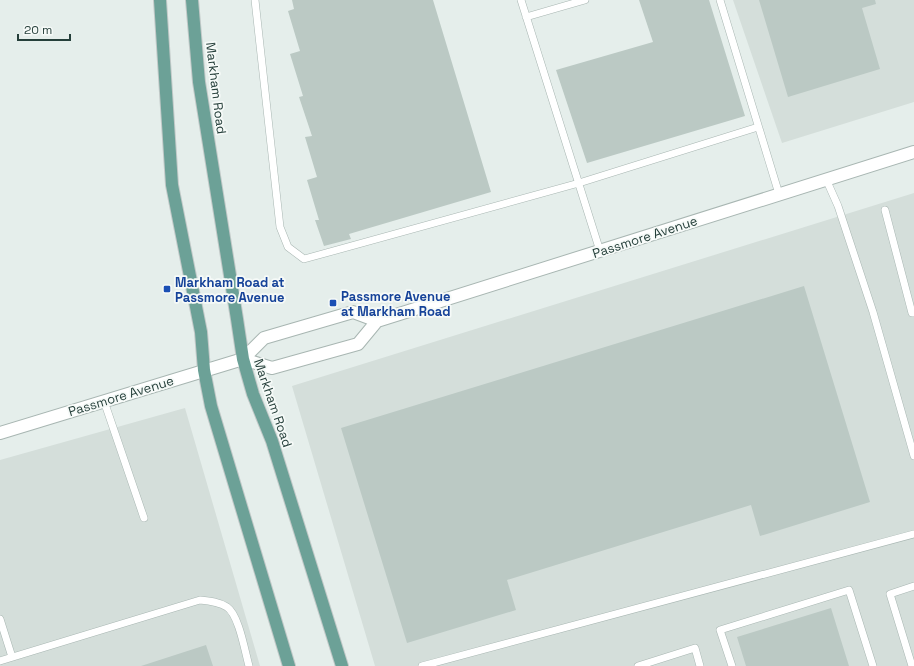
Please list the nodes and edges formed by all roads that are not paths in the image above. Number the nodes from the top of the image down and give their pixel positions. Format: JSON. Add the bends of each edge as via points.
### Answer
{"nodes":[{"id":1,"x":160,"y":0,"type":"edge"},
{"id":2,"x":192,"y":0,"type":"edge"},
{"id":3,"x":255,"y":0,"type":"edge"},
{"id":4,"x":521,"y":0,"type":"edge"},
{"id":5,"x":585,"y":0,"type":"edge"},
{"id":6,"x":720,"y":0,"type":"edge"},
{"id":7,"x":526,"y":17,"type":"junction"},
{"id":8,"x":758,"y":126,"type":"junction"},
{"id":9,"x":914,"y":152,"type":"edge"},
{"id":10,"x":826,"y":179,"type":"junction"},
{"id":11,"x":579,"y":182,"type":"junction"},
{"id":12,"x":779,"y":194,"type":"junction"},
{"id":13,"x":885,"y":210,"type":"dead end"},
{"id":14,"x":600,"y":251,"type":"junction"},
{"id":15,"x":914,"y":312,"type":"edge"},
{"id":16,"x":377,"y":322,"type":"junction"},
{"id":17,"x":243,"y":359,"type":"junction"},
{"id":18,"x":204,"y":370,"type":"junction"},
{"id":19,"x":104,"y":401,"type":"junction"},
{"id":20,"x":0,"y":433,"type":"edge"},
{"id":21,"x":914,"y":456,"type":"edge"},
{"id":22,"x":144,"y":518,"type":"dead end"},
{"id":23,"x":914,"y":534,"type":"edge"},
{"id":24,"x":914,"y":586,"type":"edge"},
{"id":25,"x":0,"y":618,"type":"edge"},
{"id":26,"x":12,"y":657,"type":"junction"},
{"id":27,"x":0,"y":660,"type":"edge"},
{"id":28,"x":249,"y":666,"type":"edge"},
{"id":29,"x":288,"y":666,"type":"edge"},
{"id":30,"x":342,"y":666,"type":"edge"},
{"id":31,"x":422,"y":666,"type":"edge"},
{"id":32,"x":638,"y":666,"type":"edge"},
{"id":33,"x":700,"y":666,"type":"edge"},
{"id":34,"x":732,"y":666,"type":"edge"},
{"id":35,"x":873,"y":666,"type":"edge"},
{"id":36,"x":912,"y":666,"type":"edge"}],
"edges":[{"from":1,"to":18,"type":"main road","via":[[172,185],[201,332]]},
{"from":2,"to":17,"type":"main road","name":"Markham Road","via":[[199,82]]},
{"from":3,"to":11,"type":"lane","via":[[280,227],[288,247],[304,259]]},
{"from":4,"to":7,"type":"lane"},
{"from":5,"to":7,"type":"lane"},
{"from":6,"to":8,"type":"lane"},
{"from":7,"to":11,"type":"lane"},
{"from":8,"to":11,"type":"lane"},
{"from":8,"to":12,"type":"lane"},
{"from":9,"to":10,"type":"street","name":"Passmore Avenue"},
{"from":10,"to":12,"type":"street","name":"Passmore Avenue"},
{"from":10,"to":21,"type":"lane","via":[[838,206],[872,312]]},
{"from":11,"to":14,"type":"lane"},
{"from":12,"to":14,"type":"street","name":"Passmore Avenue"},
{"from":13,"to":15,"type":"lane","via":[[912,313]]},
{"from":14,"to":16,"type":"street","name":"Passmore Avenue"},
{"from":16,"to":17,"type":"street","name":"Passmore Avenue","via":[[353,312],[264,338]]},
{"from":16,"to":17,"type":"street","via":[[358,344],[272,368]]},
{"from":17,"to":18,"type":"street","name":"Passmore Avenue"},
{"from":17,"to":30,"type":"main road","name":"Markham Road","via":[[253,394],[272,441]]},
{"from":18,"to":19,"type":"street","name":"Passmore Avenue"},
{"from":18,"to":29,"type":"main road","via":[[211,406]]},
{"from":19,"to":20,"type":"street","name":"Passmore Avenue"},
{"from":19,"to":22,"type":"lane"},
{"from":23,"to":31,"type":"lane"},
{"from":24,"to":36,"type":"lane","via":[[890,594]]},
{"from":25,"to":26,"type":"lane"},
{"from":26,"to":27,"type":"lane"},
{"from":26,"to":28,"type":"lane","via":[[200,600],[217,602],[235,615]]},
{"from":32,"to":33,"type":"lane","via":[[695,648]]},
{"from":34,"to":35,"type":"lane","via":[[720,630],[849,590]]}]}
